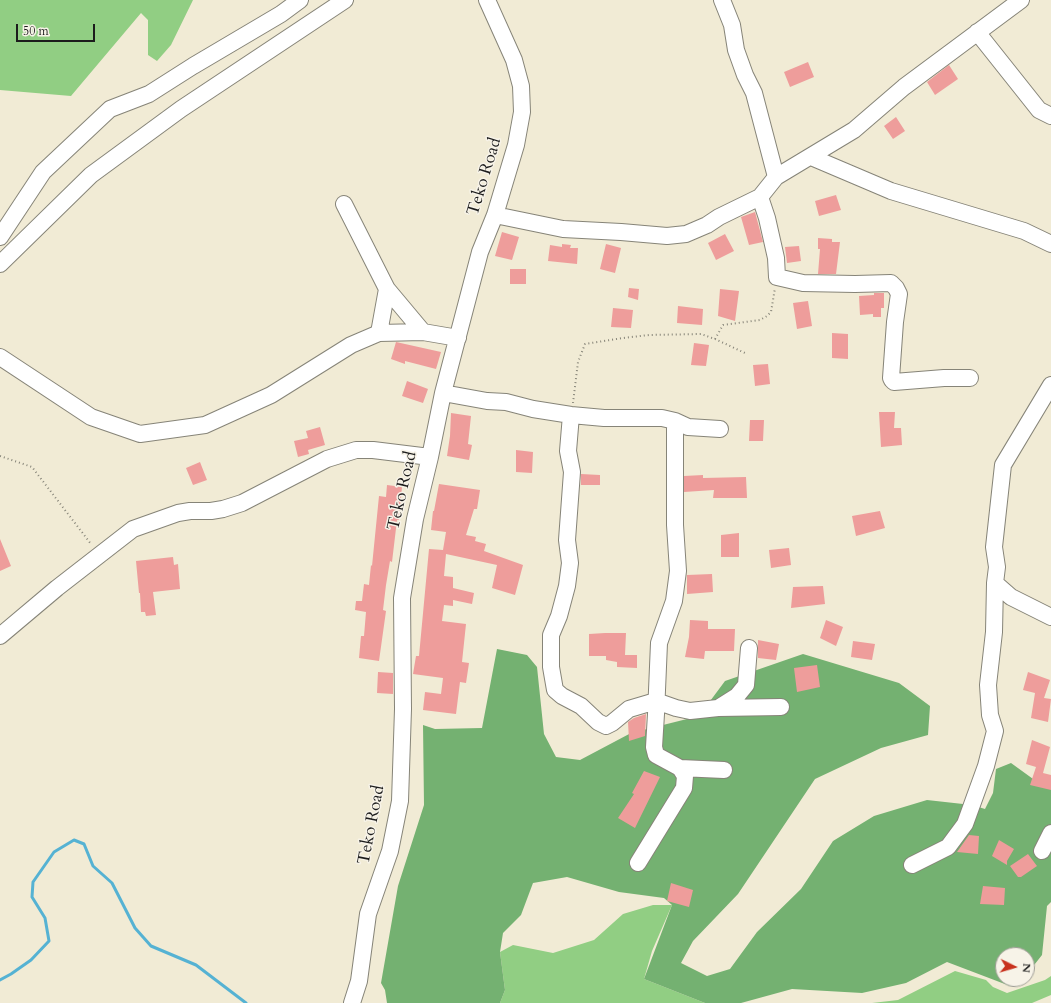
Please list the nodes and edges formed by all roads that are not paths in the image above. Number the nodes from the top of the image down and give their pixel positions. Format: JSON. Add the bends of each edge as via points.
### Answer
{"nodes":[{"id":1,"x":300,"y":0,"type":"edge"},
{"id":2,"x":345,"y":0,"type":"edge"},
{"id":3,"x":487,"y":0,"type":"edge"},
{"id":4,"x":722,"y":0,"type":"edge"},
{"id":5,"x":1021,"y":0,"type":"edge"},
{"id":6,"x":977,"y":32,"type":"junction"},
{"id":7,"x":1051,"y":116,"type":"edge"},
{"id":8,"x":811,"y":157,"type":"junction"},
{"id":9,"x":776,"y":177,"type":"junction"},
{"id":10,"x":760,"y":197,"type":"junction"},
{"id":11,"x":344,"y":204,"type":"dead end"},
{"id":12,"x":494,"y":215,"type":"junction"},
{"id":13,"x":0,"y":237,"type":"edge"},
{"id":14,"x":1051,"y":244,"type":"edge"},
{"id":15,"x":0,"y":264,"type":"edge"},
{"id":16,"x":387,"y":289,"type":"junction"},
{"id":17,"x":423,"y":332,"type":"junction"},
{"id":18,"x":379,"y":333,"type":"junction"},
{"id":19,"x":458,"y":338,"type":"junction"},
{"id":20,"x":0,"y":357,"type":"edge"},
{"id":21,"x":970,"y":378,"type":"dead end"},
{"id":22,"x":1051,"y":385,"type":"edge"},
{"id":23,"x":443,"y":393,"type":"junction"},
{"id":24,"x":571,"y":415,"type":"junction"},
{"id":25,"x":675,"y":421,"type":"junction"},
{"id":26,"x":720,"y":429,"type":"dead end"},
{"id":27,"x":430,"y":457,"type":"junction"},
{"id":28,"x":995,"y":583,"type":"junction"},
{"id":29,"x":1051,"y":617,"type":"edge"},
{"id":30,"x":0,"y":636,"type":"edge"},
{"id":31,"x":749,"y":648,"type":"dead end"},
{"id":32,"x":656,"y":701,"type":"junction"},
{"id":33,"x":781,"y":707,"type":"dead end"},
{"id":34,"x":718,"y":708,"type":"junction"},
{"id":35,"x":680,"y":768,"type":"junction"},
{"id":36,"x":724,"y":770,"type":"dead end"},
{"id":37,"x":1051,"y":833,"type":"edge"},
{"id":38,"x":1042,"y":851,"type":"dead end"},
{"id":39,"x":638,"y":862,"type":"dead end"},
{"id":40,"x":912,"y":865,"type":"dead end"},
{"id":41,"x":352,"y":1003,"type":"edge"}],
"edges":[{"from":1,"to":13,"type":"street","via":[[149,94],[110,109],[43,172]]},
{"from":2,"to":15,"type":"street","via":[[181,109],[91,175]]},
{"from":3,"to":12,"type":"street","name":"Teko Road","via":[[514,60],[521,86],[522,112],[516,145]]},
{"from":4,"to":9,"type":"street","via":[[732,25],[736,50],[754,93]]},
{"from":5,"to":6,"type":"street"},
{"from":6,"to":7,"type":"street","via":[[1039,110]]},
{"from":6,"to":8,"type":"street","via":[[904,87],[854,130]]},
{"from":8,"to":9,"type":"street"},
{"from":8,"to":14,"type":"street","via":[[891,191],[1024,231]]},
{"from":9,"to":10,"type":"street"},
{"from":10,"to":12,"type":"street","via":[[719,217],[707,226],[686,234],[667,236],[563,229]]},
{"from":10,"to":21,"type":"street","via":[[776,258],[777,277],[803,283],[890,283],[896,288],[899,294],[891,378],[894,382]]},
{"from":11,"to":16,"type":"street"},
{"from":12,"to":19,"type":"street","name":"Teko Road","via":[[480,252]]},
{"from":16,"to":17,"type":"street"},
{"from":16,"to":18,"type":"street"},
{"from":17,"to":18,"type":"street"},
{"from":17,"to":19,"type":"street"},
{"from":18,"to":20,"type":"street","via":[[351,345],[271,395],[205,425],[140,434],[91,417]]},
{"from":19,"to":23,"type":"street","name":"Teko Road"},
{"from":22,"to":28,"type":"street","via":[[1003,465],[994,547],[997,567]]},
{"from":23,"to":24,"type":"street"},
{"from":23,"to":27,"type":"street","name":"Teko Road"},
{"from":24,"to":25,"type":"street","via":[[662,418]]},
{"from":24,"to":32,"type":"street","via":[[568,451],[572,472],[567,540],[570,562],[567,586],[551,635],[551,667],[555,690],[606,726],[629,709]]},
{"from":25,"to":26,"type":"street","via":[[688,427]]},
{"from":25,"to":32,"type":"street","via":[[675,525],[678,571],[674,601],[659,643]]},
{"from":27,"to":30,"type":"street","via":[[356,450],[327,459],[242,503],[211,511],[178,513],[133,529]]},
{"from":27,"to":41,"type":"street","name":"Teko Road","via":[[415,519],[402,598],[400,801],[390,851],[368,914],[359,981]]},
{"from":28,"to":29,"type":"street","via":[[1011,597]]},
{"from":28,"to":40,"type":"street","via":[[994,632],[988,685],[990,715],[995,731],[986,766],[965,824],[948,847]]},
{"from":31,"to":34,"type":"street","via":[[746,685],[737,696]]},
{"from":32,"to":34,"type":"street","via":[[690,711]]},
{"from":32,"to":35,"type":"street","via":[[656,755]]},
{"from":33,"to":34,"type":"street"},
{"from":35,"to":36,"type":"street"},
{"from":35,"to":39,"type":"street","via":[[685,776],[684,788]]},
{"from":37,"to":38,"type":"street"}]}
